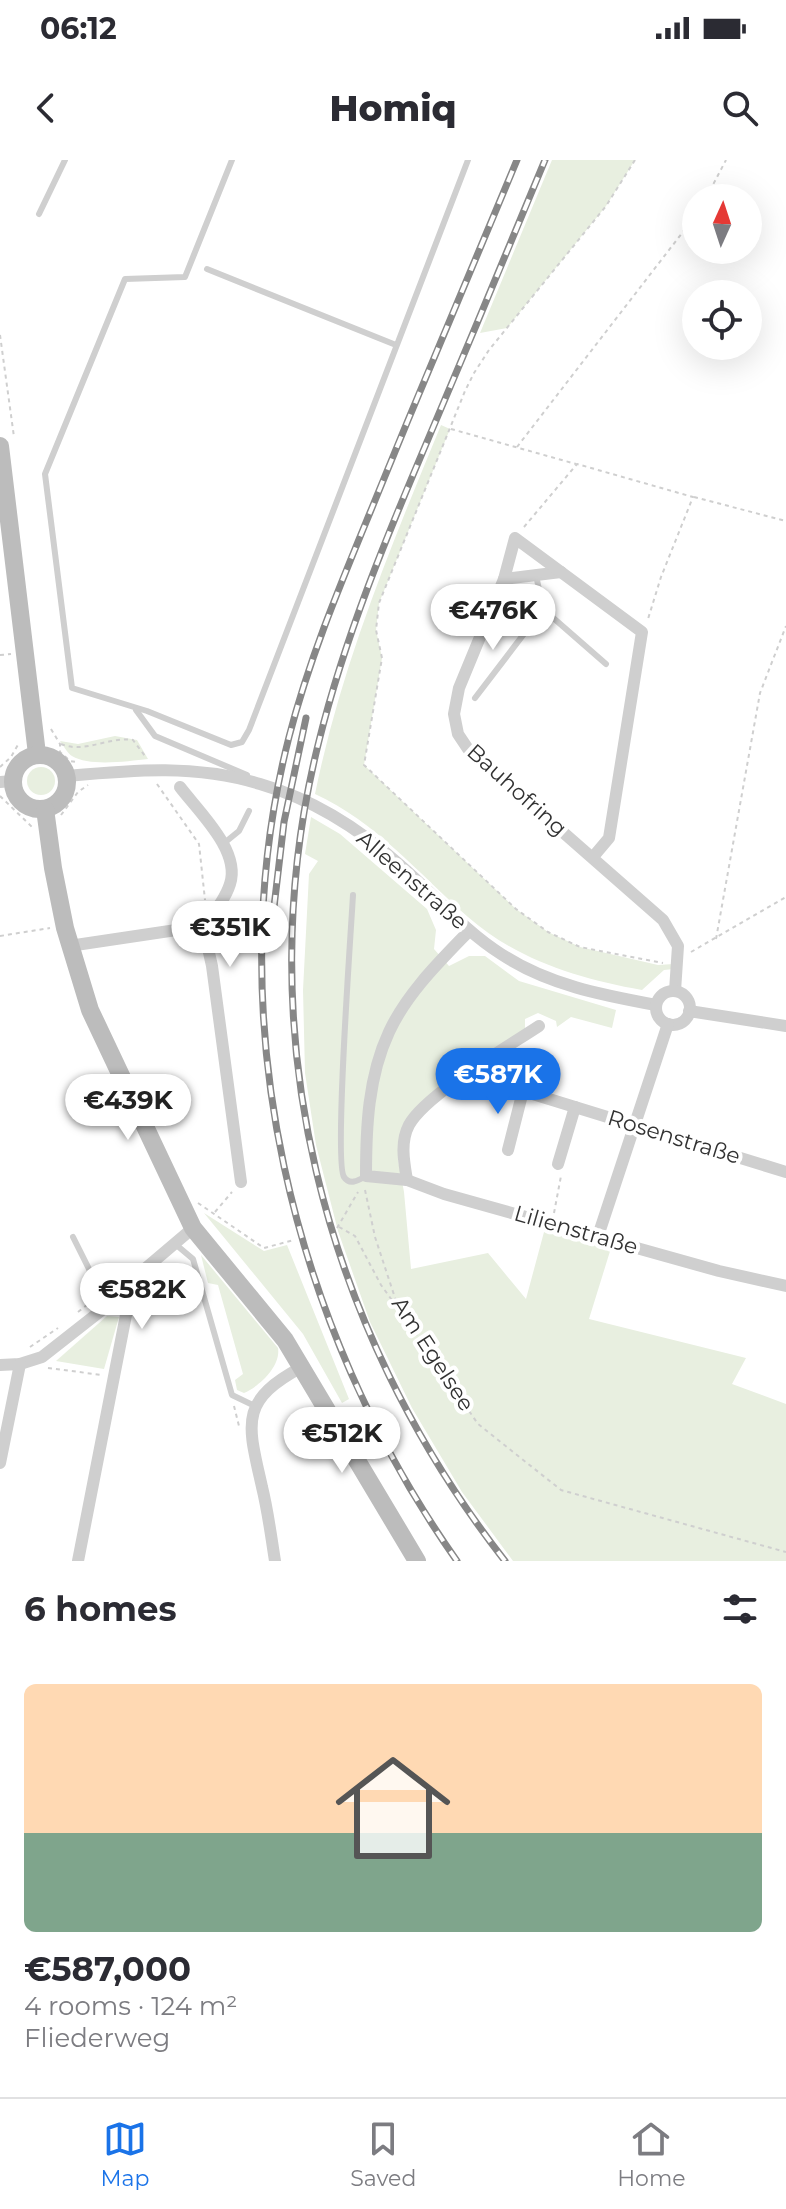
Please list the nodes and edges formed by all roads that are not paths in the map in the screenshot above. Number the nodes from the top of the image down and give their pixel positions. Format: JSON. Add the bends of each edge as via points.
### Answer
{"nodes":[{"id":1,"x":65,"y":160,"type":"edge"},
{"id":2,"x":232,"y":160,"type":"edge"},
{"id":3,"x":468,"y":160,"type":"edge"},
{"id":4,"x":39,"y":214,"type":"dead end"},
{"id":5,"x":207,"y":269,"type":"dead end"},
{"id":6,"x":396,"y":345,"type":"junction"},
{"id":7,"x":0,"y":446,"type":"edge"},
{"id":8,"x":6,"y":533,"type":"edge"},
{"id":9,"x":561,"y":572,"type":"junction"},
{"id":10,"x":536,"y":575,"type":"junction"},
{"id":11,"x":504,"y":579,"type":"junction"},
{"id":12,"x":543,"y":609,"type":"junction"},
{"id":13,"x":606,"y":664,"type":"dead end"},
{"id":14,"x":475,"y":698,"type":"dead end"},
{"id":15,"x":136,"y":710,"type":"junction"},
{"id":16,"x":37,"y":754,"type":"junction"},
{"id":17,"x":77,"y":776,"type":"junction"},
{"id":18,"x":249,"y":776,"type":"dead end"},
{"id":19,"x":6,"y":781,"type":"edge"},
{"id":20,"x":180,"y":787,"type":"dead end"},
{"id":21,"x":249,"y":811,"type":"dead end"},
{"id":22,"x":46,"y":818,"type":"junction"},
{"id":23,"x":223,"y":844,"type":"junction"},
{"id":24,"x":593,"y":857,"type":"junction"},
{"id":25,"x":353,"y":895,"type":"dead end"},
{"id":26,"x":203,"y":926,"type":"junction"},
{"id":27,"x":469,"y":931,"type":"junction"},
{"id":28,"x":69,"y":946,"type":"junction"},
{"id":29,"x":675,"y":991,"type":"junction"},
{"id":30,"x":656,"y":1005,"type":"junction"},
{"id":31,"x":689,"y":1011,"type":"junction"},
{"id":32,"x":668,"y":1024,"type":"junction"},
{"id":33,"x":539,"y":1026,"type":"dead end"},
{"id":34,"x":786,"y":1026,"type":"edge"},
{"id":35,"x":472,"y":1070,"type":"junction"},
{"id":36,"x":523,"y":1091,"type":"junction"},
{"id":37,"x":575,"y":1107,"type":"junction"},
{"id":38,"x":636,"y":1125,"type":"junction"},
{"id":39,"x":508,"y":1150,"type":"dead end"},
{"id":40,"x":558,"y":1164,"type":"road end"},
{"id":41,"x":786,"y":1172,"type":"edge"},
{"id":42,"x":366,"y":1176,"type":"junction"},
{"id":43,"x":407,"y":1180,"type":"junction"},
{"id":44,"x":241,"y":1182,"type":"road end"},
{"id":45,"x":193,"y":1228,"type":"junction"},
{"id":46,"x":598,"y":1236,"type":"junction"},
{"id":47,"x":73,"y":1237,"type":"dead end"},
{"id":48,"x":174,"y":1242,"type":"junction"},
{"id":49,"x":133,"y":1279,"type":"junction"},
{"id":50,"x":785,"y":1287,"type":"edge"},
{"id":51,"x":104,"y":1300,"type":"junction"},
{"id":52,"x":20,"y":1364,"type":"junction"},
{"id":53,"x":0,"y":1365,"type":"edge"},
{"id":54,"x":302,"y":1367,"type":"junction"},
{"id":55,"x":255,"y":1406,"type":"junction"},
{"id":56,"x":0,"y":1463,"type":"edge"},
{"id":57,"x":78,"y":1561,"type":"edge"},
{"id":58,"x":275,"y":1561,"type":"edge"},
{"id":59,"x":417,"y":1561,"type":"edge"}],
"edges":[{"from":1,"to":4,"type":"lane"},
{"from":2,"to":15,"type":"lane","via":[[185,277],[125,279],[45,474],[72,688]]},
{"from":3,"to":6,"type":"lane"},
{"from":5,"to":6,"type":"lane"},
{"from":6,"to":15,"type":"lane","via":[[242,742],[231,745]]},
{"from":7,"to":8,"type":"main road"},
{"from":8,"to":16,"type":"main road","via":[[43,734]]},
{"from":9,"to":10,"type":"street"},
{"from":9,"to":11,"type":"street","name":"Bauhofring","via":[[515,538]]},
{"from":9,"to":24,"type":"street","via":[[642,632],[609,838]]},
{"from":10,"to":11,"type":"street"},
{"from":10,"to":12,"type":"lane"},
{"from":11,"to":24,"type":"street","name":"Bauhofring","via":[[459,688],[454,714],[458,734],[468,749]]},
{"from":12,"to":13,"type":"lane"},
{"from":12,"to":14,"type":"lane"},
{"from":15,"to":18,"type":"lane","via":[[155,736]]},
{"from":16,"to":17,"type":"main road"},
{"from":16,"to":19,"type":"main road","via":[[22,760]]},
{"from":17,"to":22,"type":"main road"},
{"from":17,"to":27,"type":"street","name":"Alleenstraße","via":[[195,770],[261,784],[325,812],[374,843]]},
{"from":19,"to":22,"type":"main road","via":[[19,799]]},
{"from":20,"to":23,"type":"street"},
{"from":21,"to":23,"type":"lane","via":[[239,831]]},
{"from":22,"to":28,"type":"main road"},
{"from":23,"to":26,"type":"street","via":[[233,873],[222,901]]},
{"from":24,"to":29,"type":"street","name":"Bauhofring","via":[[663,920],[678,946]]},
{"from":25,"to":42,"type":"lane","via":[[341,1163],[349,1181]]},
{"from":26,"to":28,"type":"street"},
{"from":26,"to":44,"type":"street"},
{"from":27,"to":30,"type":"street","name":"Alleenstraße","via":[[551,979]]},
{"from":27,"to":42,"type":"street","via":[[419,985],[389,1031],[371,1085]]},
{"from":28,"to":45,"type":"main road","via":[[90,1010]]},
{"from":29,"to":30,"type":"street","via":[[661,996]]},
{"from":29,"to":31,"type":"street","via":[[686,997]]},
{"from":30,"to":32,"type":"street"},
{"from":31,"to":32,"type":"street","via":[[681,1022]]},
{"from":31,"to":34,"type":"street"},
{"from":32,"to":38,"type":"street"},
{"from":33,"to":35,"type":"street"},
{"from":35,"to":36,"type":"street","name":"Rosenstraße"},
{"from":35,"to":43,"type":"street","via":[[409,1124],[403,1150]]},
{"from":36,"to":37,"type":"street","name":"Rosenstraße"},
{"from":36,"to":39,"type":"street"},
{"from":37,"to":38,"type":"street","name":"Rosenstraße"},
{"from":37,"to":40,"type":"street"},
{"from":38,"to":41,"type":"street","name":"Rosenstraße"},
{"from":38,"to":46,"type":"street"},
{"from":42,"to":43,"type":"street","name":"Lilienstraße"},
{"from":43,"to":46,"type":"street","name":"Lilienstraße"},
{"from":45,"to":48,"type":"street"},
{"from":45,"to":54,"type":"main road"},
{"from":46,"to":50,"type":"street","name":"Lilienstraße"},
{"from":47,"to":51,"type":"lane"},
{"from":48,"to":49,"type":"street"},
{"from":48,"to":55,"type":"lane","via":[[193,1259],[232,1395]]},
{"from":49,"to":51,"type":"street"},
{"from":49,"to":57,"type":"street"},
{"from":51,"to":52,"type":"street","via":[[42,1357]]},
{"from":52,"to":53,"type":"street"},
{"from":52,"to":56,"type":"street"},
{"from":54,"to":55,"type":"street","via":[[267,1389]]},
{"from":54,"to":59,"type":"main road"},
{"from":55,"to":58,"type":"street","via":[[251,1438]]}]}
